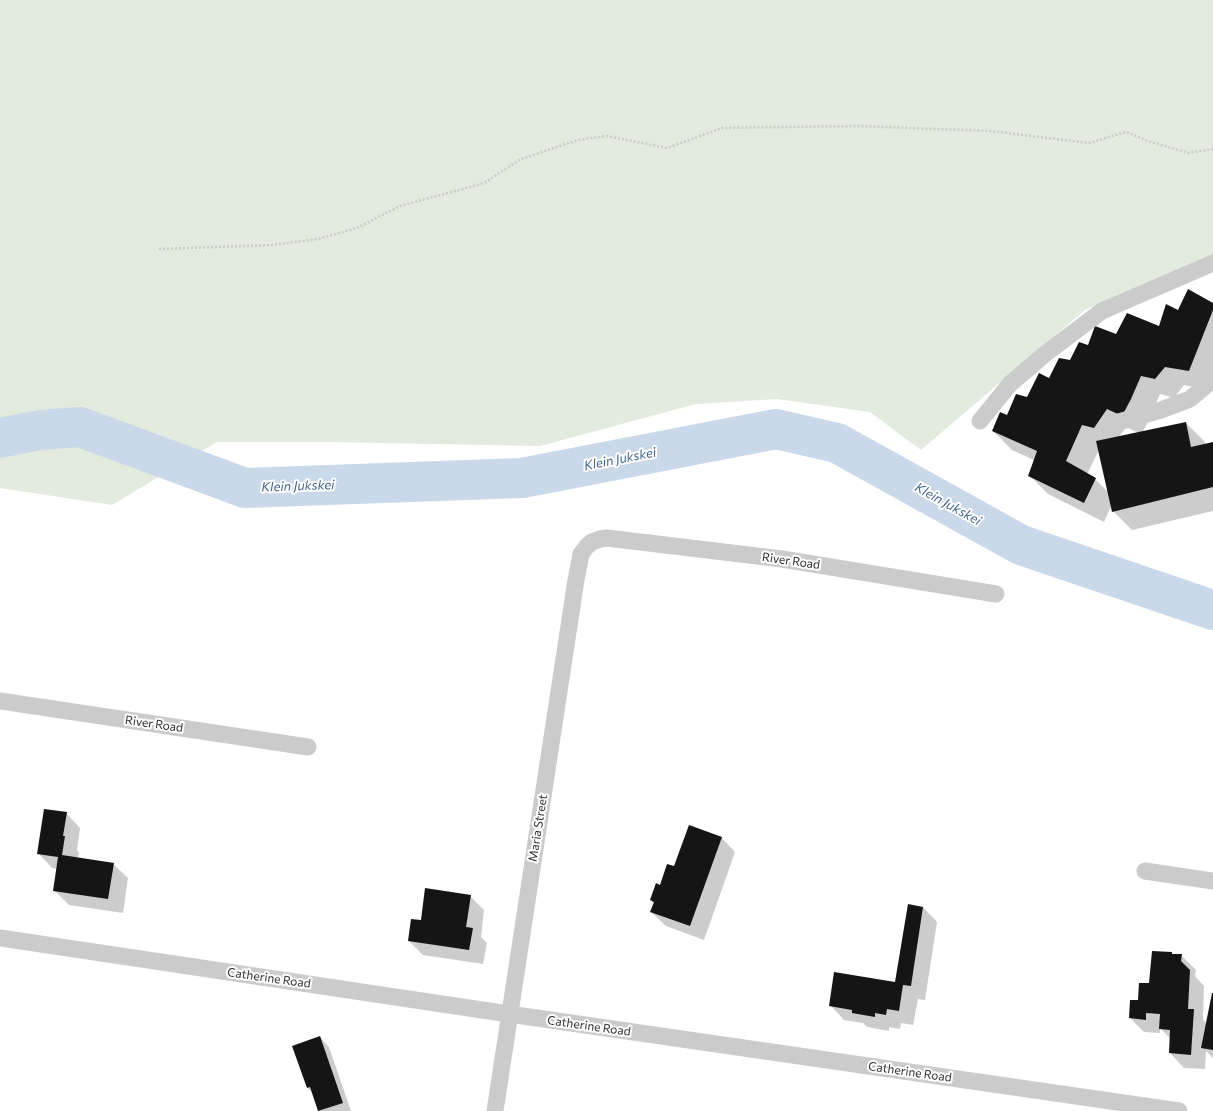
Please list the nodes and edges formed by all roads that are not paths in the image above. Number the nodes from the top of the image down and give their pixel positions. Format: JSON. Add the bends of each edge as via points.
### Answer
{"nodes":[{"id":1,"x":1213,"y":263,"type":"edge"},
{"id":2,"x":1213,"y":371,"type":"edge"},
{"id":3,"x":980,"y":422,"type":"dead end"},
{"id":4,"x":1108,"y":425,"type":"dead end"},
{"id":5,"x":587,"y":546,"type":"joint"},
{"id":6,"x":996,"y":594,"type":"dead end"},
{"id":7,"x":0,"y":701,"type":"edge"},
{"id":8,"x":308,"y":747,"type":"dead end"},
{"id":9,"x":1145,"y":871,"type":"dead end"},
{"id":10,"x":1213,"y":881,"type":"edge"},
{"id":11,"x":0,"y":938,"type":"edge"},
{"id":12,"x":509,"y":1014,"type":"junction"},
{"id":13,"x":495,"y":1111,"type":"edge"},
{"id":14,"x":1179,"y":1111,"type":"edge"}],
"edges":[{"from":1,"to":3,"type":"street","via":[[1102,311],[1010,384]]},
{"from":2,"to":4,"type":"street","via":[[1210,382],[1190,399]]},
{"from":5,"to":6,"type":"street","name":"River Road","via":[[607,538],[774,558]]},
{"from":5,"to":12,"type":"street","name":"Maria Street","via":[[581,554],[576,580]]},
{"from":7,"to":8,"type":"street","name":"River Road"},
{"from":9,"to":10,"type":"street"},
{"from":11,"to":12,"type":"street","name":"Catherine Road"},
{"from":12,"to":13,"type":"street","name":"Maria Street"},
{"from":12,"to":14,"type":"street","name":"Catherine Road"}]}
